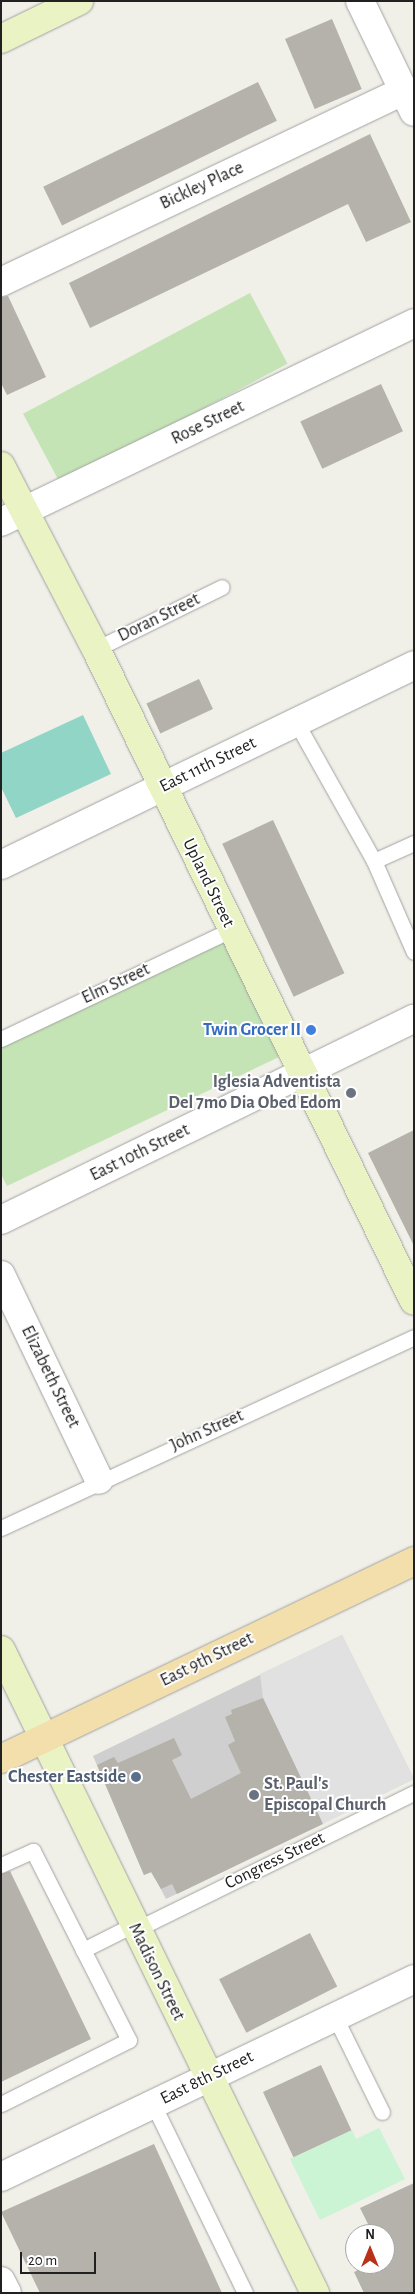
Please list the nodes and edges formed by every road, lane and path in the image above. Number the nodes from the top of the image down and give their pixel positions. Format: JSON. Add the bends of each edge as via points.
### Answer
{"nodes":[{"id":1,"x":79,"y":1,"type":"edge"},
{"id":2,"x":360,"y":1,"type":"edge"},
{"id":3,"x":1,"y":38,"type":"edge"},
{"id":4,"x":409,"y":102,"type":"edge"},
{"id":5,"x":1,"y":282,"type":"edge"},
{"id":6,"x":414,"y":323,"type":"edge"},
{"id":7,"x":1,"y":466,"type":"edge"},
{"id":8,"x":12,"y":517,"type":"edge"},
{"id":9,"x":222,"y":588,"type":"dead end"},
{"id":10,"x":96,"y":649,"type":"junction"},
{"id":11,"x":414,"y":664,"type":"edge"},
{"id":12,"x":296,"y":722,"type":"junction"},
{"id":13,"x":163,"y":787,"type":"junction"},
{"id":14,"x":414,"y":843,"type":"edge"},
{"id":15,"x":374,"y":861,"type":"junction"},
{"id":16,"x":1,"y":865,"type":"edge"},
{"id":17,"x":231,"y":930,"type":"junction"},
{"id":18,"x":414,"y":952,"type":"edge"},
{"id":19,"x":414,"y":1019,"type":"edge"},
{"id":20,"x":1,"y":1039,"type":"edge"},
{"id":21,"x":302,"y":1075,"type":"junction"},
{"id":22,"x":1,"y":1220,"type":"edge"},
{"id":23,"x":1,"y":1275,"type":"edge"},
{"id":24,"x":414,"y":1301,"type":"edge"},
{"id":25,"x":414,"y":1337,"type":"edge"},
{"id":26,"x":99,"y":1480,"type":"junction"},
{"id":27,"x":1,"y":1528,"type":"edge"},
{"id":28,"x":414,"y":1561,"type":"edge"},
{"id":29,"x":1,"y":1650,"type":"edge"},
{"id":30,"x":43,"y":1739,"type":"junction"},
{"id":31,"x":1,"y":1760,"type":"edge"},
{"id":32,"x":414,"y":1793,"type":"edge"},
{"id":33,"x":1,"y":1865,"type":"edge"},
{"id":34,"x":134,"y":1928,"type":"junction"},
{"id":35,"x":83,"y":1950,"type":"junction"},
{"id":36,"x":414,"y":1979,"type":"edge"},
{"id":37,"x":335,"y":2017,"type":"junction"},
{"id":38,"x":207,"y":2078,"type":"junction"},
{"id":39,"x":1,"y":2104,"type":"edge"},
{"id":40,"x":153,"y":2104,"type":"junction"},
{"id":41,"x":382,"y":2112,"type":"dead end"},
{"id":42,"x":1,"y":2177,"type":"edge"},
{"id":43,"x":1,"y":2281,"type":"edge"},
{"id":44,"x":7,"y":2293,"type":"edge"},
{"id":45,"x":245,"y":2293,"type":"edge"},
{"id":46,"x":315,"y":2293,"type":"edge"}],
"edges":[{"from":1,"to":3,"type":"street"},
{"from":2,"to":4,"type":"street"},
{"from":4,"to":5,"type":"street","name":"Bickley Place"},
{"from":6,"to":8,"type":"street","name":"Rose Street"},
{"from":7,"to":8,"type":"street","name":"Upland Street"},
{"from":8,"to":10,"type":"street","name":"Upland Street"},
{"from":9,"to":10,"type":"lane","name":"Doran Street"},
{"from":10,"to":13,"type":"street","name":"Upland Street"},
{"from":11,"to":12,"type":"street","name":"East 11th Street"},
{"from":12,"to":13,"type":"street","name":"East 11th Street"},
{"from":12,"to":15,"type":"lane"},
{"from":13,"to":16,"type":"street","name":"East 11th Street"},
{"from":13,"to":17,"type":"street","name":"Upland Street"},
{"from":14,"to":15,"type":"lane"},
{"from":15,"to":18,"type":"lane"},
{"from":17,"to":20,"type":"lane","name":"Elm Street"},
{"from":17,"to":21,"type":"street","name":"Upland Street"},
{"from":19,"to":21,"type":"street","name":"East 10th Street"},
{"from":21,"to":22,"type":"street","name":"East 10th Street"},
{"from":21,"to":24,"type":"street","name":"Upland Street"},
{"from":23,"to":26,"type":"street","name":"Elizabeth Street"},
{"from":25,"to":26,"type":"lane","name":"John Street"},
{"from":26,"to":27,"type":"lane","name":"John Street"},
{"from":28,"to":30,"type":"main road","name":"East 9th Street"},
{"from":29,"to":30,"type":"street","name":"Madison Street"},
{"from":30,"to":31,"type":"main road","name":"East 9th Street"},
{"from":30,"to":34,"type":"street","name":"Madison Street"},
{"from":32,"to":34,"type":"lane","name":"Congress Street"},
{"from":33,"to":35,"type":"lane","via":[[33,1851]]},
{"from":34,"to":35,"type":"lane","name":"Congress Street"},
{"from":34,"to":38,"type":"street","name":"Madison Street"},
{"from":35,"to":39,"type":"lane","via":[[129,2040]]},
{"from":36,"to":37,"type":"street","name":"East 8th Street"},
{"from":37,"to":38,"type":"street","name":"East 8th Street"},
{"from":37,"to":41,"type":"lane"},
{"from":38,"to":40,"type":"street","name":"East 8th Street"},
{"from":38,"to":46,"type":"street","name":"Madison Street"},
{"from":40,"to":42,"type":"street","name":"East 8th Street"},
{"from":40,"to":45,"type":"lane"},
{"from":43,"to":44,"type":"street"}]}
